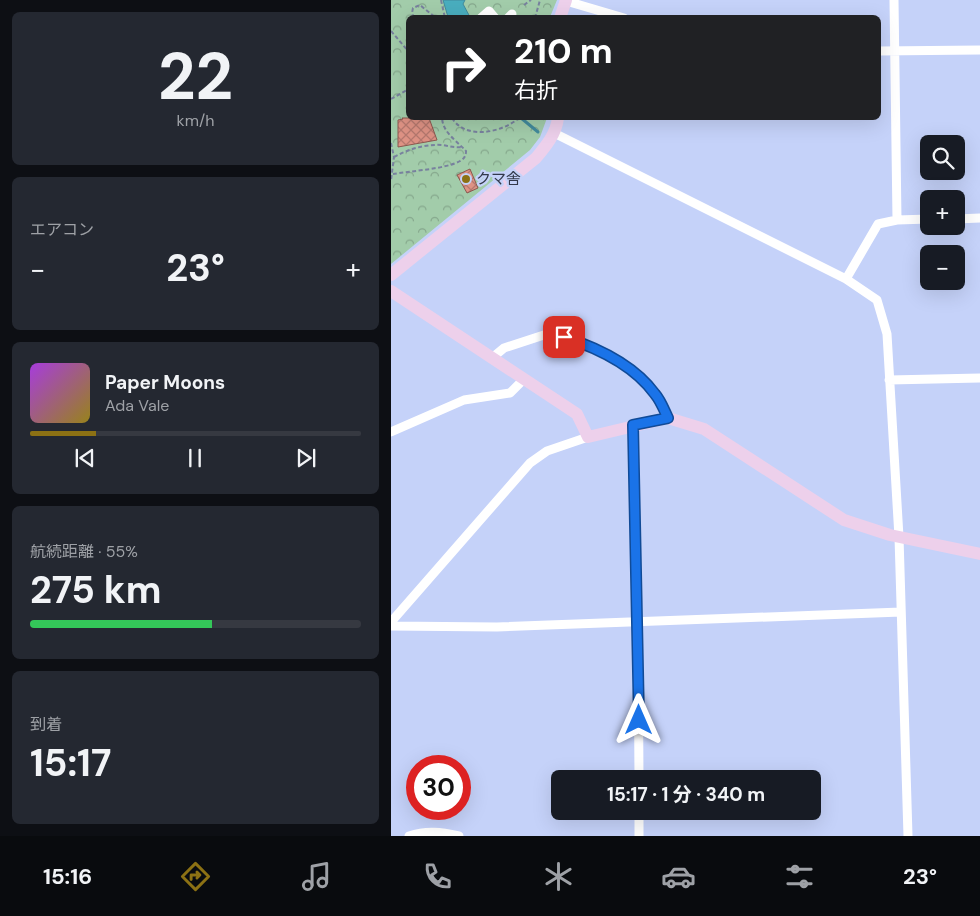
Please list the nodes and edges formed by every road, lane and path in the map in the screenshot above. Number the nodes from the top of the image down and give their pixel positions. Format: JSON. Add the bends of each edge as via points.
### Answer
{"nodes":[{"id":1,"x":441,"y":0,"type":"edge"},
{"id":2,"x":531,"y":0,"type":"edge"},
{"id":3,"x":539,"y":0,"type":"edge"},
{"id":4,"x":566,"y":0,"type":"edge"},
{"id":5,"x":894,"y":0,"type":"edge"},
{"id":6,"x":524,"y":5,"type":"dead end"},
{"id":7,"x":413,"y":15,"type":"edge"},
{"id":8,"x":432,"y":15,"type":"edge"},
{"id":9,"x":444,"y":15,"type":"edge"},
{"id":10,"x":536,"y":15,"type":"edge"},
{"id":11,"x":561,"y":15,"type":"edge"},
{"id":12,"x":614,"y":15,"type":"edge"},
{"id":13,"x":391,"y":30,"type":"edge"},
{"id":14,"x":406,"y":48,"type":"edge"},
{"id":15,"x":980,"y":50,"type":"edge"},
{"id":16,"x":881,"y":51,"type":"edge"},
{"id":17,"x":894,"y":51,"type":"junction"},
{"id":18,"x":406,"y":91,"type":"edge"},
{"id":19,"x":391,"y":100,"type":"edge"},
{"id":20,"x":442,"y":120,"type":"edge"},
{"id":21,"x":454,"y":120,"type":"edge"},
{"id":22,"x":516,"y":120,"type":"edge"},
{"id":23,"x":557,"y":120,"type":"edge"},
{"id":24,"x":554,"y":133,"type":"junction"},
{"id":25,"x":391,"y":143,"type":"edge"},
{"id":26,"x":462,"y":147,"type":"junction"},
{"id":27,"x":394,"y":157,"type":"junction"},
{"id":28,"x":393,"y":174,"type":"junction"},
{"id":29,"x":391,"y":180,"type":"edge"},
{"id":30,"x":965,"y":218,"type":"edge"},
{"id":31,"x":980,"y":218,"type":"edge"},
{"id":32,"x":920,"y":219,"type":"edge"},
{"id":33,"x":897,"y":220,"type":"junction"},
{"id":34,"x":391,"y":275,"type":"edge"},
{"id":35,"x":846,"y":280,"type":"junction"},
{"id":36,"x":391,"y":291,"type":"edge"},
{"id":37,"x":492,"y":358,"type":"junction"},
{"id":38,"x":980,"y":378,"type":"edge"},
{"id":39,"x":524,"y":379,"type":"junction"},
{"id":40,"x":889,"y":380,"type":"junction"},
{"id":41,"x":668,"y":418,"type":"junction"},
{"id":42,"x":633,"y":425,"type":"junction"},
{"id":43,"x":391,"y":432,"type":"edge"},
{"id":44,"x":588,"y":438,"type":"junction"},
{"id":45,"x":899,"y":536,"type":"junction"},
{"id":46,"x":980,"y":554,"type":"edge"},
{"id":47,"x":901,"y":612,"type":"junction"},
{"id":48,"x":638,"y":621,"type":"junction"},
{"id":49,"x":391,"y":622,"type":"edge"},
{"id":50,"x":391,"y":626,"type":"edge"},
{"id":51,"x":639,"y":770,"type":"edge"},
{"id":52,"x":639,"y":820,"type":"edge"},
{"id":53,"x":409,"y":836,"type":"edge"},
{"id":54,"x":459,"y":836,"type":"edge"},
{"id":55,"x":639,"y":836,"type":"edge"},
{"id":56,"x":908,"y":836,"type":"edge"}],
"edges":[{"from":1,"to":9,"type":"path"},
{"from":2,"to":6,"type":"path"},
{"from":3,"to":10,"type":"path"},
{"from":4,"to":11,"type":"street"},
{"from":4,"to":12,"type":"street"},
{"from":5,"to":17,"type":"street"},
{"from":7,"to":8,"type":"path","via":[[413,8],[419,5]]},
{"from":13,"to":14,"type":"path"},
{"from":15,"to":17,"type":"street"},
{"from":16,"to":17,"type":"street"},
{"from":17,"to":33,"type":"street"},
{"from":18,"to":19,"type":"path"},
{"from":20,"to":26,"type":"path","via":[[448,133]]},
{"from":21,"to":22,"type":"path","via":[[465,128],[485,132],[505,127]]},
{"from":23,"to":24,"type":"street"},
{"from":24,"to":34,"type":"street","via":[[536,158]]},
{"from":24,"to":35,"type":"street"},
{"from":25,"to":27,"type":"path"},
{"from":26,"to":27,"type":"path","via":[[414,148]]},
{"from":26,"to":28,"type":"path","via":[[466,155],[461,161]]},
{"from":27,"to":28,"type":"path"},
{"from":28,"to":29,"type":"path"},
{"from":30,"to":31,"type":"street"},
{"from":32,"to":33,"type":"street"},
{"from":33,"to":35,"type":"street","via":[[877,224]]},
{"from":35,"to":40,"type":"street","via":[[877,300],[887,334]]},
{"from":36,"to":37,"type":"street"},
{"from":37,"to":39,"type":"street"},
{"from":37,"to":41,"type":"street","via":[[503,348],[550,333],[578,342],[637,374],[656,394]]},
{"from":38,"to":40,"type":"street"},
{"from":39,"to":43,"type":"street","via":[[510,393],[464,400]]},
{"from":39,"to":44,"type":"street","via":[[577,414]]},
{"from":40,"to":45,"type":"street"},
{"from":41,"to":42,"type":"street"},
{"from":41,"to":45,"type":"street","via":[[704,429],[844,520]]},
{"from":42,"to":44,"type":"street"},
{"from":42,"to":48,"type":"street"},
{"from":44,"to":49,"type":"street","via":[[547,451],[530,463]]},
{"from":45,"to":46,"type":"street"},
{"from":45,"to":47,"type":"street"},
{"from":47,"to":48,"type":"street"},
{"from":47,"to":56,"type":"street"},
{"from":48,"to":50,"type":"street","via":[[497,627]]},
{"from":48,"to":51,"type":"street"},
{"from":52,"to":55,"type":"street"},
{"from":53,"to":54,"type":"street","via":[[437,831]]}]}
